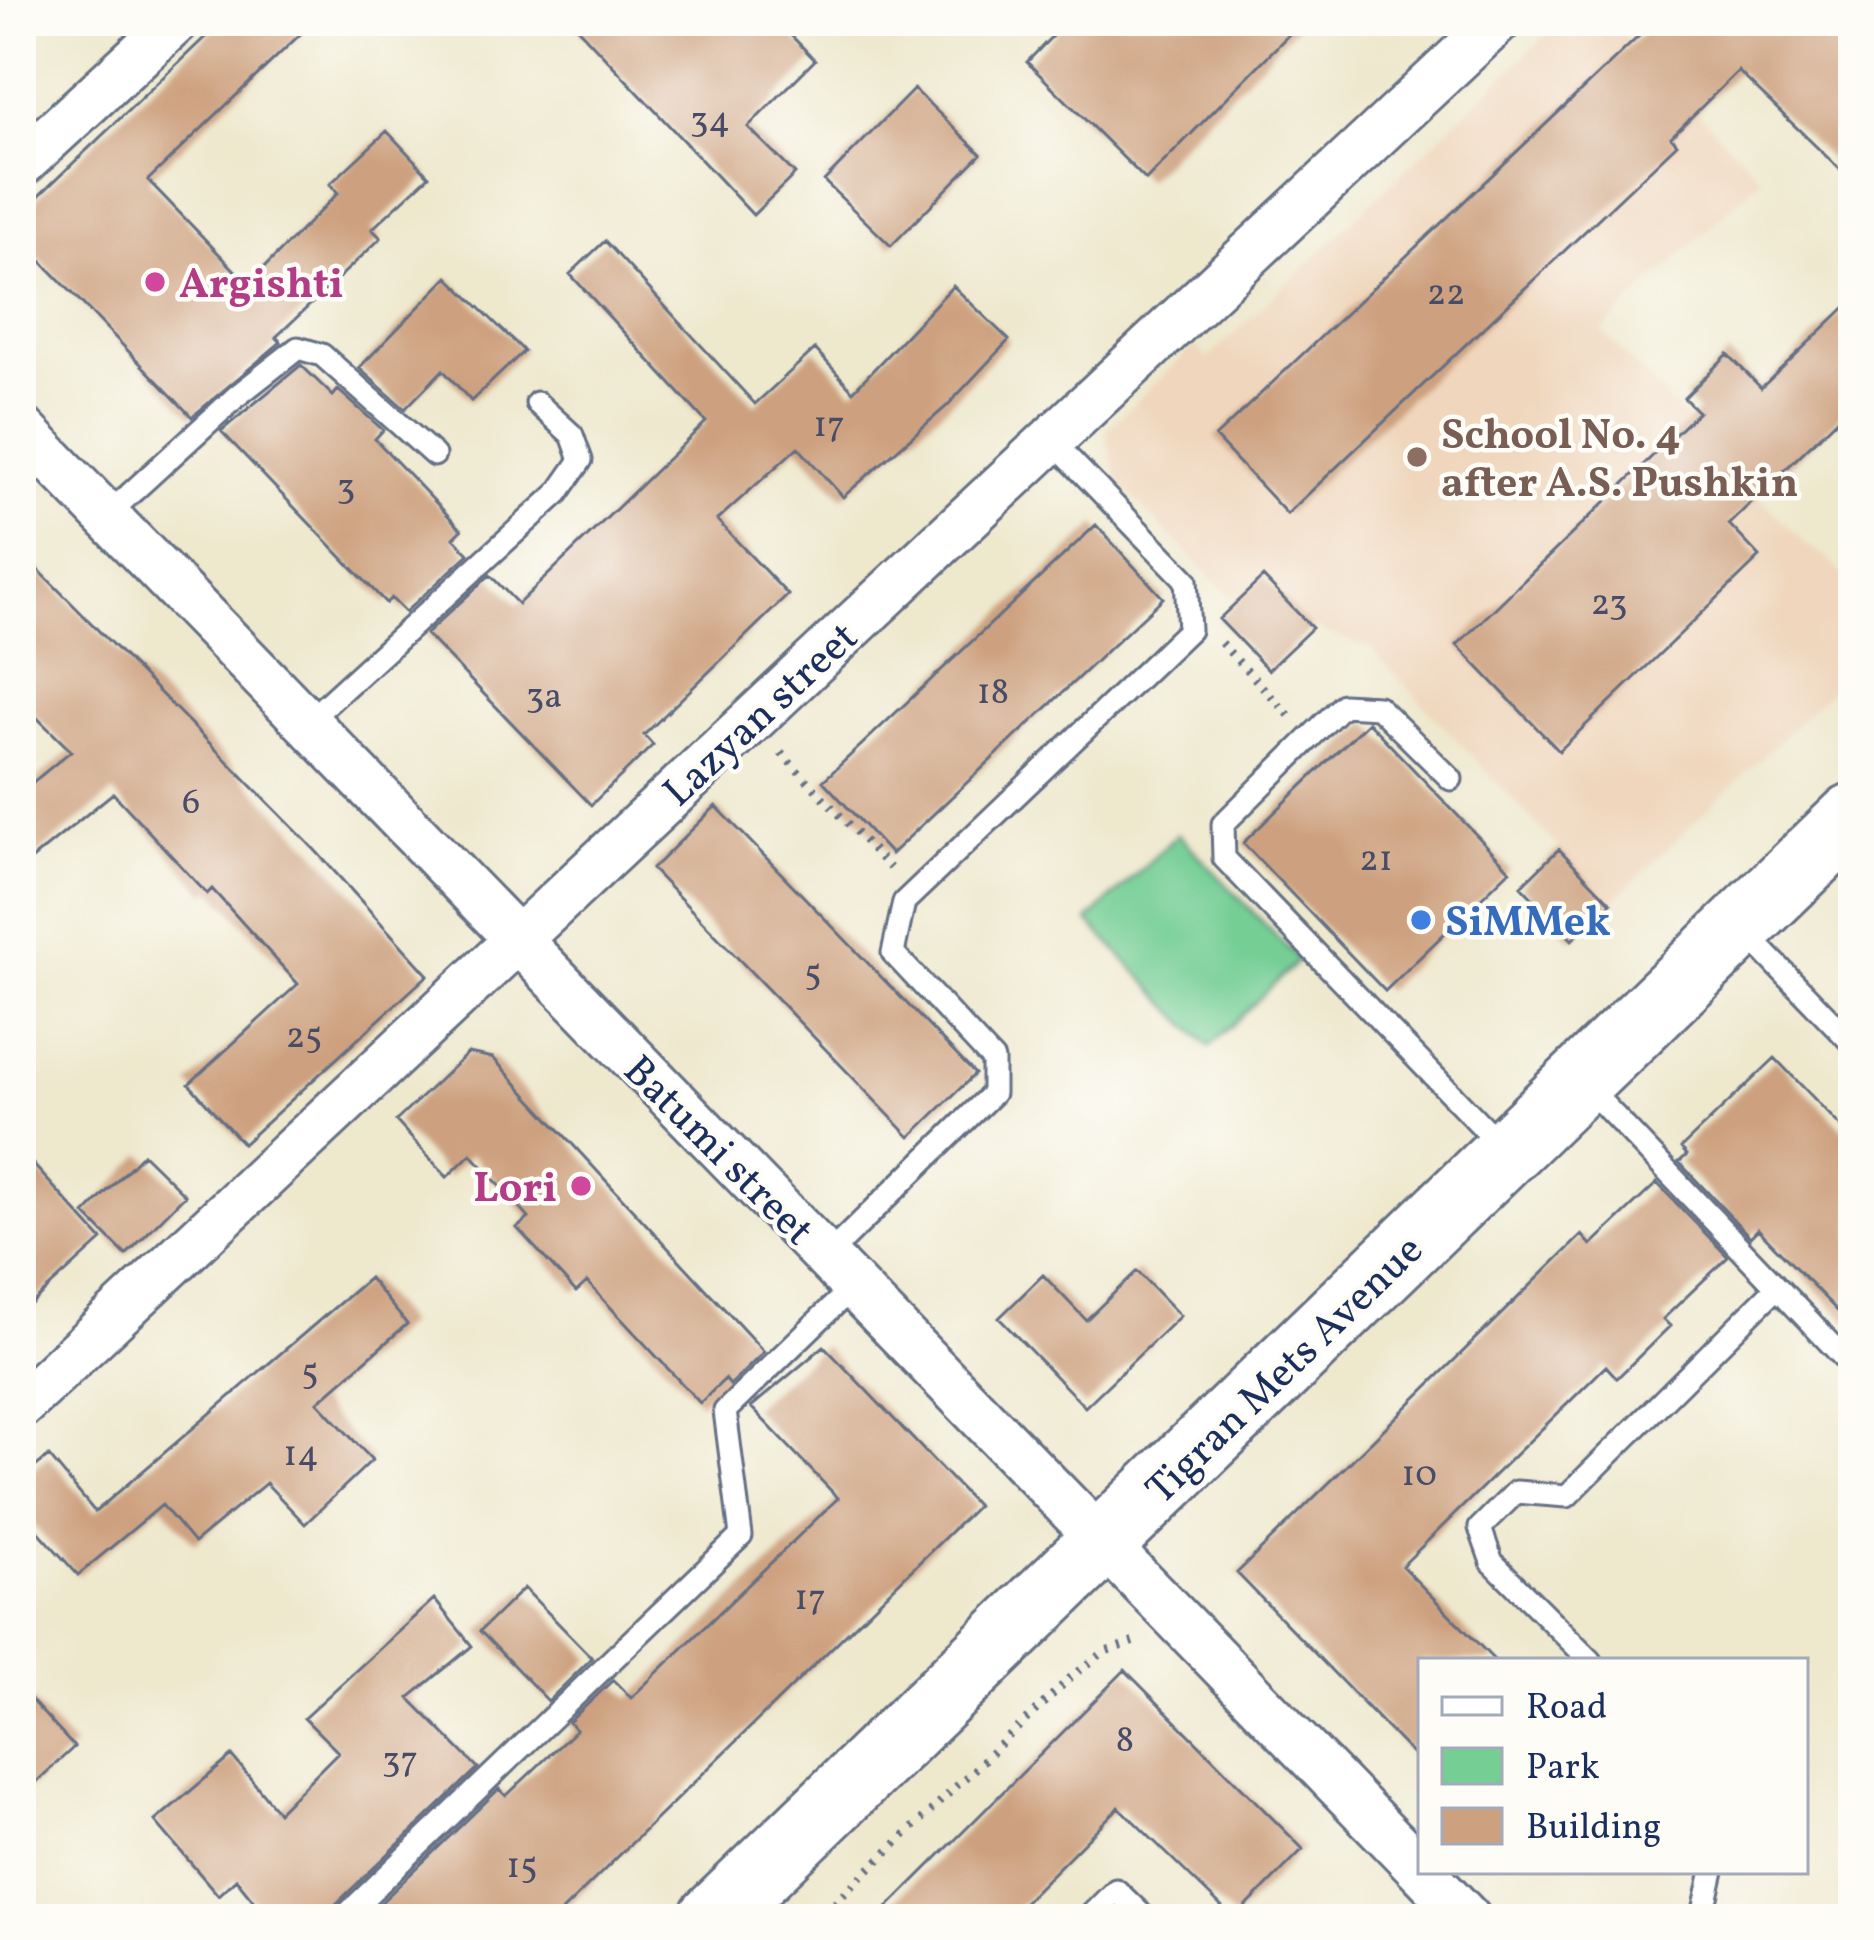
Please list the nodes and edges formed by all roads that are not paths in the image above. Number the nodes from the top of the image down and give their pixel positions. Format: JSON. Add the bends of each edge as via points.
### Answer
{"nodes":[{"id":1,"x":176,"y":21,"type":"edge"},
{"id":2,"x":1498,"y":21,"type":"edge"},
{"id":3,"x":21,"y":164,"type":"edge"},
{"id":4,"x":537,"y":403,"type":"dead end"},
{"id":5,"x":21,"y":428,"type":"edge"},
{"id":6,"x":1051,"y":440,"type":"junction"},
{"id":7,"x":434,"y":454,"type":"dead end"},
{"id":8,"x":106,"y":516,"type":"junction"},
{"id":9,"x":306,"y":724,"type":"junction"},
{"id":10,"x":1451,"y":779,"type":"dead end"},
{"id":11,"x":1853,"y":817,"type":"edge"},
{"id":12,"x":1739,"y":926,"type":"junction"},
{"id":13,"x":516,"y":942,"type":"junction"},
{"id":14,"x":1853,"y":1044,"type":"edge"},
{"id":15,"x":1580,"y":1081,"type":"junction"},
{"id":16,"x":1506,"y":1152,"type":"junction"},
{"id":17,"x":840,"y":1271,"type":"junction"},
{"id":18,"x":1777,"y":1287,"type":"junction"},
{"id":19,"x":1853,"y":1366,"type":"edge"},
{"id":20,"x":21,"y":1406,"type":"edge"},
{"id":21,"x":1104,"y":1540,"type":"junction"},
{"id":22,"x":1588,"y":1658,"type":"edge"},
{"id":23,"x":1418,"y":1866,"type":"edge"},
{"id":24,"x":1426,"y":1874,"type":"edge"},
{"id":25,"x":1712,"y":1874,"type":"edge"},
{"id":26,"x":342,"y":1919,"type":"edge"},
{"id":27,"x":712,"y":1919,"type":"edge"},
{"id":28,"x":1087,"y":1919,"type":"edge"},
{"id":29,"x":1146,"y":1919,"type":"edge"},
{"id":30,"x":1468,"y":1919,"type":"edge"},
{"id":31,"x":1702,"y":1919,"type":"edge"}],
"edges":[{"from":1,"to":3,"type":"street"},
{"from":2,"to":6,"type":"street","name":"Lazyan street"},
{"from":4,"to":9,"type":"lane","via":[[572,435],[581,460],[558,493]]},
{"from":5,"to":8,"type":"street","name":"Batumi street"},
{"from":6,"to":13,"type":"street","name":"Lazyan street"},
{"from":6,"to":17,"type":"lane","via":[[1186,580],[1189,630],[904,902],[893,953],[993,1060],[993,1093]]},
{"from":7,"to":8,"type":"lane","via":[[322,355],[298,348]]},
{"from":8,"to":9,"type":"street","name":"Batumi street"},
{"from":9,"to":13,"type":"street","name":"Batumi street"},
{"from":10,"to":16,"type":"lane","via":[[1378,707],[1343,705],[1223,824],[1224,858]]},
{"from":11,"to":12,"type":"main road","name":"Tigran Mets Avenue"},
{"from":12,"to":14,"type":"lane"},
{"from":12,"to":15,"type":"main road","name":"Tigran Mets Avenue"},
{"from":13,"to":17,"type":"street","name":"Batumi street"},
{"from":13,"to":20,"type":"street","name":"Lazyan street"},
{"from":15,"to":16,"type":"main road","name":"Tigran Mets Avenue"},
{"from":15,"to":18,"type":"lane"},
{"from":16,"to":21,"type":"main road","name":"Tigran Mets Avenue"},
{"from":17,"to":21,"type":"street","name":"Batumi street"},
{"from":17,"to":26,"type":"lane","via":[[724,1411],[742,1536]]},
{"from":18,"to":19,"type":"lane"},
{"from":18,"to":22,"type":"lane","via":[[1568,1496],[1516,1492],[1480,1528],[1492,1562]]},
{"from":21,"to":23,"type":"street","name":"Batumi street"},
{"from":21,"to":27,"type":"main road","name":"Tigran Mets Avenue"},
{"from":24,"to":30,"type":"street","name":"Batumi street"},
{"from":25,"to":31,"type":"lane"},
{"from":28,"to":29,"type":"lane","via":[[1116,1890]]}]}
